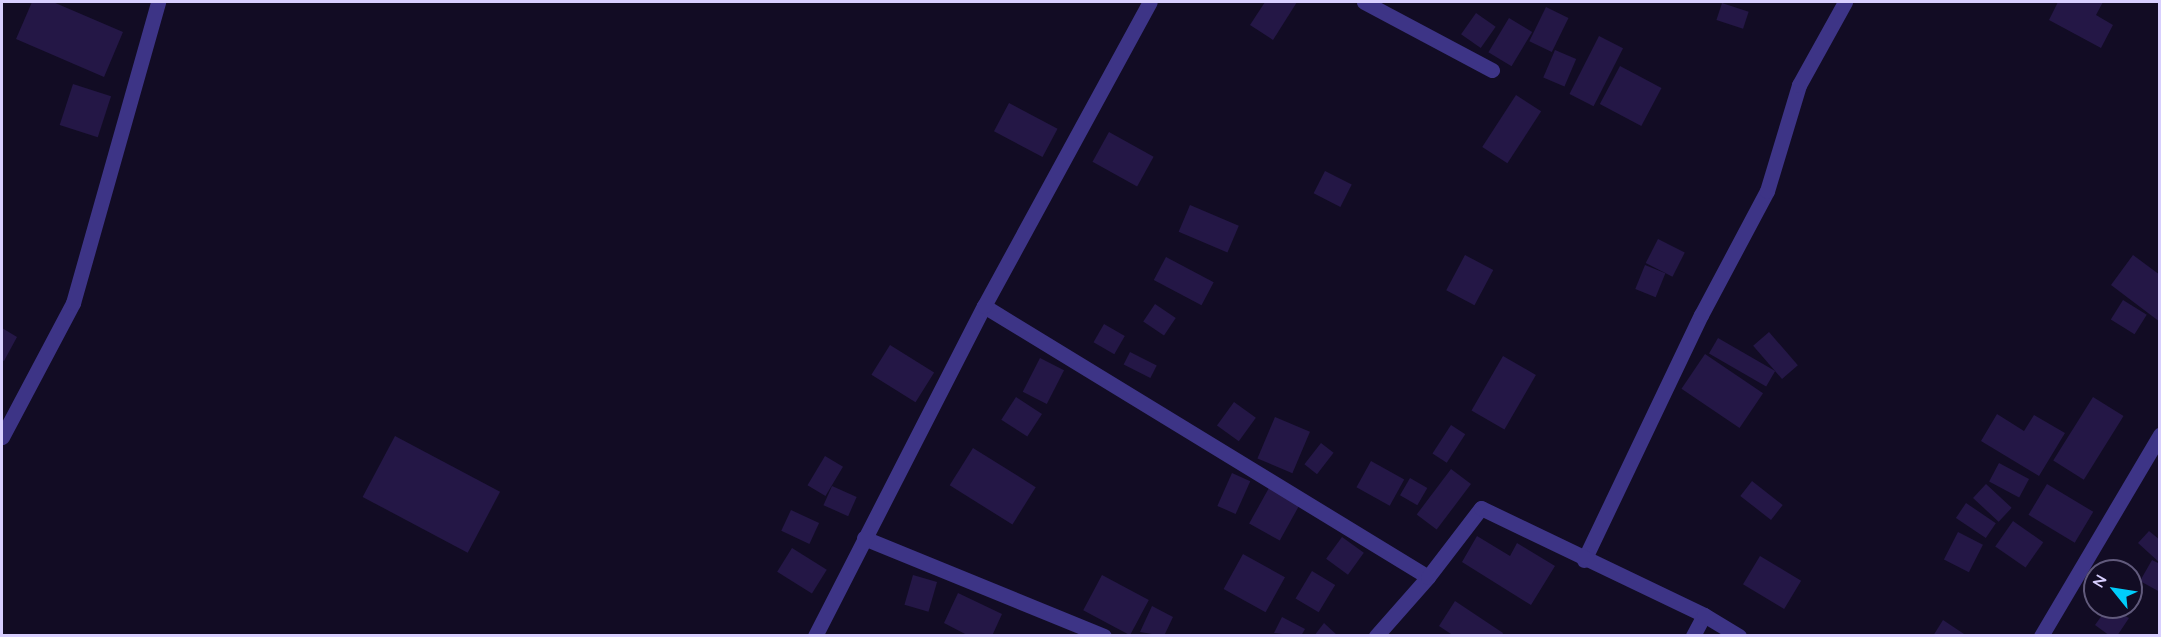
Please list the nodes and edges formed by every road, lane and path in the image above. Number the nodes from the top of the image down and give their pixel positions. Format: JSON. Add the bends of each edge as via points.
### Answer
{"nodes":[{"id":1,"x":158,"y":2,"type":"edge"},
{"id":2,"x":1150,"y":2,"type":"edge"},
{"id":3,"x":1364,"y":2,"type":"edge"},
{"id":4,"x":1845,"y":2,"type":"edge"},
{"id":5,"x":1492,"y":70,"type":"dead end"},
{"id":6,"x":984,"y":306,"type":"junction"},
{"id":7,"x":2160,"y":435,"type":"edge"},
{"id":8,"x":2,"y":437,"type":"edge"},
{"id":9,"x":864,"y":538,"type":"junction"},
{"id":10,"x":1584,"y":560,"type":"junction"},
{"id":11,"x":1428,"y":577,"type":"junction"},
{"id":12,"x":1704,"y":615,"type":"junction"},
{"id":13,"x":815,"y":636,"type":"edge"},
{"id":14,"x":1104,"y":636,"type":"edge"},
{"id":15,"x":1376,"y":636,"type":"edge"},
{"id":16,"x":1693,"y":636,"type":"edge"},
{"id":17,"x":1739,"y":636,"type":"edge"},
{"id":18,"x":2041,"y":636,"type":"edge"}],
"edges":[{"from":1,"to":8,"type":"street","via":[[73,303]]},
{"from":2,"to":6,"type":"street"},
{"from":3,"to":5,"type":"street"},
{"from":4,"to":10,"type":"street","via":[[1799,86],[1767,191],[1701,315]]},
{"from":6,"to":9,"type":"street"},
{"from":6,"to":11,"type":"street"},
{"from":7,"to":18,"type":"street"},
{"from":9,"to":13,"type":"street"},
{"from":9,"to":14,"type":"street"},
{"from":10,"to":11,"type":"street","via":[[1481,508]]},
{"from":10,"to":12,"type":"street"},
{"from":11,"to":15,"type":"street"},
{"from":12,"to":16,"type":"street"},
{"from":12,"to":17,"type":"street"}]}
